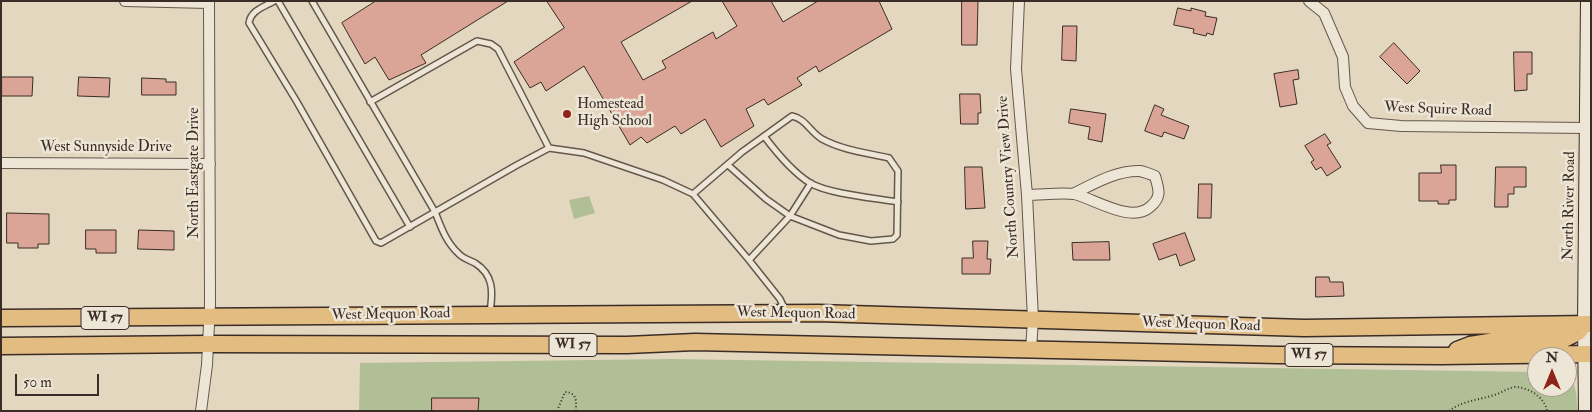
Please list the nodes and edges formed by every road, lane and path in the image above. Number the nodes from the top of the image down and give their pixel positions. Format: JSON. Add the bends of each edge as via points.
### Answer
{"nodes":[{"id":1,"x":125,"y":1,"type":"edge"},
{"id":2,"x":276,"y":1,"type":"edge"},
{"id":3,"x":312,"y":1,"type":"edge"},
{"id":4,"x":1019,"y":1,"type":"edge"},
{"id":5,"x":1309,"y":1,"type":"edge"},
{"id":6,"x":1588,"y":1,"type":"edge"},
{"id":7,"x":209,"y":2,"type":"edge"},
{"id":8,"x":370,"y":102,"type":"junction"},
{"id":9,"x":1587,"y":128,"type":"junction"},
{"id":10,"x":764,"y":136,"type":"junction"},
{"id":11,"x":549,"y":148,"type":"junction"},
{"id":12,"x":1,"y":163,"type":"edge"},
{"id":13,"x":210,"y":164,"type":"junction"},
{"id":14,"x":728,"y":165,"type":"junction"},
{"id":15,"x":811,"y":184,"type":"junction"},
{"id":16,"x":693,"y":194,"type":"junction"},
{"id":17,"x":1073,"y":194,"type":"junction"},
{"id":18,"x":1027,"y":195,"type":"junction"},
{"id":19,"x":898,"y":202,"type":"junction"},
{"id":20,"x":435,"y":212,"type":"junction"},
{"id":21,"x":790,"y":216,"type":"junction"},
{"id":22,"x":410,"y":226,"type":"junction"},
{"id":23,"x":749,"y":260,"type":"junction"},
{"id":24,"x":787,"y":313,"type":"junction"},
{"id":25,"x":489,"y":314,"type":"junction"},
{"id":26,"x":209,"y":317,"type":"junction"},
{"id":27,"x":1,"y":318,"type":"edge"},
{"id":28,"x":1033,"y":319,"type":"junction"},
{"id":29,"x":1588,"y":324,"type":"edge"},
{"id":30,"x":208,"y":344,"type":"junction"},
{"id":31,"x":1,"y":346,"type":"edge"},
{"id":32,"x":1031,"y":350,"type":"junction"},
{"id":33,"x":1589,"y":352,"type":"edge"},
{"id":34,"x":1441,"y":356,"type":"junction"},
{"id":35,"x":201,"y":411,"type":"edge"},
{"id":36,"x":557,"y":411,"type":"edge"},
{"id":37,"x":576,"y":411,"type":"edge"},
{"id":38,"x":1449,"y":411,"type":"edge"},
{"id":39,"x":1547,"y":411,"type":"edge"},
{"id":40,"x":1586,"y":411,"type":"edge"}],
"edges":[{"from":1,"to":7,"type":"street"},
{"from":2,"to":22,"type":"lane"},
{"from":2,"to":22,"type":"lane","via":[[254,12],[249,23],[376,241],[381,243]]},
{"from":3,"to":8,"type":"lane"},
{"from":4,"to":18,"type":"street","name":"North Country View Drive","via":[[1016,69]]},
{"from":5,"to":9,"type":"street","name":"West Squire Road","via":[[1324,13],[1343,56],[1345,87],[1353,106],[1368,123]]},
{"from":6,"to":9,"type":"street","name":"North River Road"},
{"from":7,"to":13,"type":"street","name":"North Eastgate Drive"},
{"from":8,"to":11,"type":"lane","via":[[476,41],[491,44],[498,49]]},
{"from":8,"to":20,"type":"lane"},
{"from":9,"to":29,"type":"street","name":"North River Road"},
{"from":10,"to":14,"type":"lane"},
{"from":10,"to":15,"type":"lane","via":[[780,157]]},
{"from":10,"to":19,"type":"lane","via":[[792,116],[799,117],[820,138],[837,146],[889,158],[898,171]]},
{"from":11,"to":16,"type":"lane","via":[[584,153],[663,180]]},
{"from":11,"to":20,"type":"lane"},
{"from":12,"to":13,"type":"street","name":"West Sunnyside Drive"},
{"from":13,"to":26,"type":"street","name":"North Eastgate Drive"},
{"from":14,"to":16,"type":"lane"},
{"from":14,"to":21,"type":"lane"},
{"from":15,"to":19,"type":"lane","via":[[837,192]]},
{"from":15,"to":21,"type":"lane"},
{"from":16,"to":23,"type":"lane"},
{"from":17,"to":17,"type":"street","via":[[1102,180],[1141,171],[1155,176],[1159,191],[1156,202],[1145,211],[1129,212]]},
{"from":17,"to":18,"type":"street"},
{"from":18,"to":28,"type":"street","name":"North Country View Drive"},
{"from":19,"to":21,"type":"lane","via":[[897,235],[893,239],[871,241],[839,235]]},
{"from":20,"to":22,"type":"lane"},
{"from":20,"to":25,"type":"lane","via":[[445,237],[458,254],[477,265],[491,281]]},
{"from":21,"to":23,"type":"lane"},
{"from":23,"to":24,"type":"lane"},
{"from":24,"to":25,"type":"main road","name":"West Mequon Road","number":"WI 57"},
{"from":24,"to":28,"type":"main road","name":"West Mequon Road","number":"WI 57"},
{"from":25,"to":26,"type":"main road","name":"West Mequon Road","number":"WI 57"},
{"from":26,"to":27,"type":"main road","name":"West Mequon Road","number":"WI 57"},
{"from":26,"to":30,"type":"street","name":"North Eastgate Drive"},
{"from":28,"to":29,"type":"main road","name":"West Mequon Road","number":"WI 57","via":[[1304,328]]},
{"from":28,"to":32,"type":"street","name":"North Country View Drive"},
{"from":29,"to":33,"type":"street","name":"North River Road"},
{"from":29,"to":34,"type":"main road","via":[[1564,339],[1470,345]]},
{"from":30,"to":31,"type":"main road","name":"West Mequon Road","number":"WI 57"},
{"from":30,"to":32,"type":"main road","name":"West Mequon Road","number":"WI 57","via":[[627,345],[695,342]]},
{"from":30,"to":35,"type":"street","name":"North Eastgate Drive"},
{"from":32,"to":34,"type":"main road","name":"West Mequon Road","number":"WI 57"},
{"from":33,"to":34,"type":"main road","name":"West Mequon Road","number":"WI 57"},
{"from":33,"to":40,"type":"street","name":"North River Road"},
{"from":36,"to":37,"type":"path","via":[[565,392],[574,395]]},
{"from":38,"to":39,"type":"path","via":[[1514,387],[1538,396]]}]}
